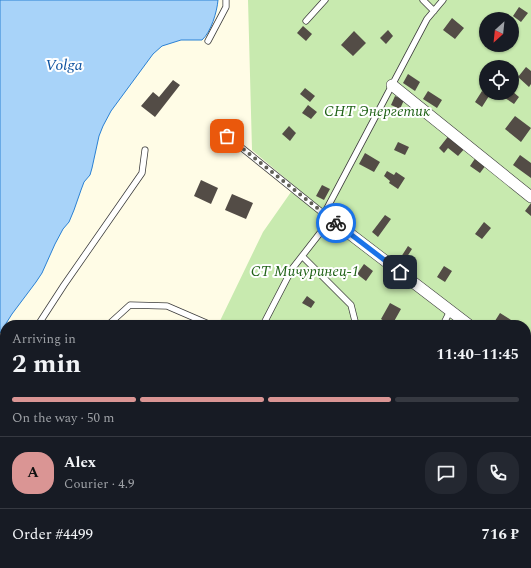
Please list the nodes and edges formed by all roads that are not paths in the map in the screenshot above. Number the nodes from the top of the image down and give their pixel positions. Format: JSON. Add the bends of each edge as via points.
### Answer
{"nodes":[{"id":1,"x":226,"y":0,"type":"edge"},
{"id":2,"x":325,"y":0,"type":"edge"},
{"id":3,"x":423,"y":0,"type":"edge"},
{"id":4,"x":444,"y":0,"type":"edge"},
{"id":5,"x":434,"y":10,"type":"junction"},
{"id":6,"x":306,"y":21,"type":"dead end"},
{"id":7,"x":208,"y":41,"type":"dead end"},
{"id":8,"x":392,"y":85,"type":"junction"},
{"id":9,"x":227,"y":136,"type":"dead end"},
{"id":10,"x":144,"y":150,"type":"dead end"},
{"id":11,"x":531,"y":197,"type":"edge"},
{"id":12,"x":324,"y":214,"type":"junction"},
{"id":13,"x":337,"y":224,"type":"junction"},
{"id":14,"x":302,"y":256,"type":"junction"},
{"id":15,"x":450,"y":311,"type":"junction"},
{"id":16,"x":41,"y":320,"type":"edge"},
{"id":17,"x":114,"y":320,"type":"edge"},
{"id":18,"x":199,"y":320,"type":"edge"},
{"id":19,"x":266,"y":320,"type":"edge"},
{"id":20,"x":355,"y":320,"type":"edge"},
{"id":21,"x":446,"y":320,"type":"edge"},
{"id":22,"x":462,"y":320,"type":"edge"}],
"edges":[{"from":1,"to":7,"type":"lane","via":[[226,7]]},
{"from":2,"to":6,"type":"lane"},
{"from":3,"to":5,"type":"lane"},
{"from":4,"to":5,"type":"lane"},
{"from":5,"to":8,"type":"lane"},
{"from":8,"to":11,"type":"street"},
{"from":8,"to":12,"type":"lane"},
{"from":9,"to":12,"type":"lane"},
{"from":10,"to":16,"type":"lane","via":[[142,173]]},
{"from":12,"to":13,"type":"street"},
{"from":13,"to":14,"type":"lane","via":[[320,233]]},
{"from":13,"to":15,"type":"street"},
{"from":14,"to":19,"type":"lane","via":[[292,269]]},
{"from":14,"to":20,"type":"lane","via":[[351,304]]},
{"from":15,"to":21,"type":"lane"},
{"from":15,"to":22,"type":"street"},
{"from":17,"to":18,"type":"lane","via":[[130,305],[167,306]]}]}
